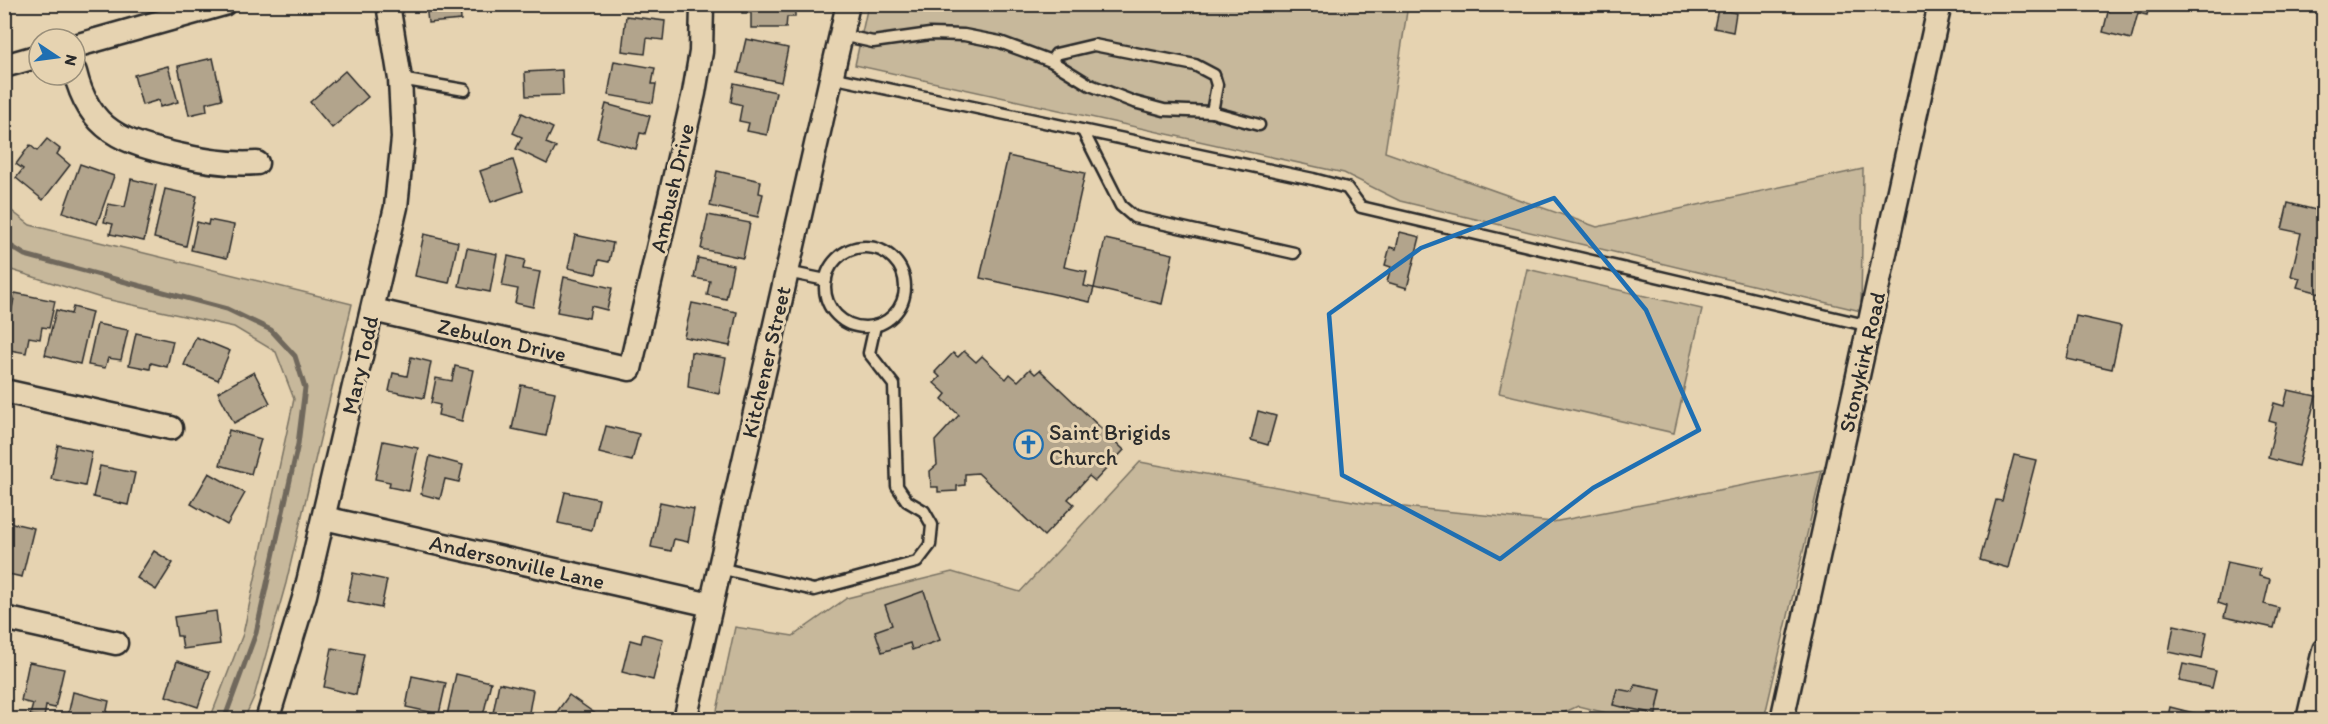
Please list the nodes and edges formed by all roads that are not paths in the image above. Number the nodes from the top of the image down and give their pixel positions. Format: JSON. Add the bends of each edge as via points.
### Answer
{"nodes":[{"id":1,"x":224,"y":4,"type":"edge"},
{"id":2,"x":388,"y":4,"type":"edge"},
{"id":3,"x":702,"y":4,"type":"edge"},
{"id":4,"x":848,"y":4,"type":"edge"},
{"id":5,"x":1940,"y":4,"type":"edge"},
{"id":6,"x":841,"y":35,"type":"junction"},
{"id":7,"x":87,"y":43,"type":"edge"},
{"id":8,"x":27,"y":59,"type":"edge"},
{"id":9,"x":1051,"y":61,"type":"junction"},
{"id":10,"x":4,"y":66,"type":"edge"},
{"id":11,"x":831,"y":77,"type":"junction"},
{"id":12,"x":399,"y":79,"type":"junction"},
{"id":13,"x":80,"y":87,"type":"edge"},
{"id":14,"x":465,"y":90,"type":"dead end"},
{"id":15,"x":1212,"y":112,"type":"junction"},
{"id":16,"x":1259,"y":125,"type":"dead end"},
{"id":17,"x":1083,"y":131,"type":"junction"},
{"id":18,"x":257,"y":164,"type":"dead end"},
{"id":19,"x":1294,"y":253,"type":"dead end"},
{"id":20,"x":787,"y":272,"type":"junction"},
{"id":21,"x":826,"y":280,"type":"junction"},
{"id":22,"x":373,"y":310,"type":"junction"},
{"id":23,"x":875,"y":326,"type":"junction"},
{"id":24,"x":1870,"y":326,"type":"junction"},
{"id":25,"x":630,"y":369,"type":"joint"},
{"id":26,"x":4,"y":391,"type":"edge"},
{"id":27,"x":171,"y":428,"type":"dead end"},
{"id":28,"x":324,"y":518,"type":"junction"},
{"id":29,"x":719,"y":568,"type":"junction"},
{"id":30,"x":711,"y":605,"type":"junction"},
{"id":31,"x":4,"y":618,"type":"edge"},
{"id":32,"x":116,"y":643,"type":"dead end"},
{"id":33,"x":2324,"y":650,"type":"edge"},
{"id":34,"x":267,"y":720,"type":"edge"},
{"id":35,"x":685,"y":720,"type":"edge"},
{"id":36,"x":1782,"y":720,"type":"edge"},
{"id":37,"x":2308,"y":720,"type":"edge"}],
"edges":[{"from":1,"to":7,"type":"street"},
{"from":2,"to":12,"type":"street","name":"Mary Todd"},
{"from":3,"to":25,"type":"street","name":"Ambush Drive","via":[[694,93]]},
{"from":4,"to":6,"type":"street","name":"Kitchener Street"},
{"from":5,"to":24,"type":"street","name":"Stonykirk Road"},
{"from":6,"to":9,"type":"lane","via":[[873,42],[930,34],[964,35],[1000,42]]},
{"from":6,"to":11,"type":"street","name":"Kitchener Street"},
{"from":8,"to":10,"type":"street"},
{"from":9,"to":15,"type":"lane","via":[[1090,85],[1134,102],[1164,110]]},
{"from":9,"to":15,"type":"lane","via":[[1056,54],[1094,45],[1196,64],[1214,75],[1217,85]]},
{"from":11,"to":17,"type":"lane"},
{"from":11,"to":20,"type":"street","name":"Kitchener Street"},
{"from":12,"to":14,"type":"lane"},
{"from":12,"to":22,"type":"street","name":"Mary Todd","via":[[403,138],[396,207]]},
{"from":13,"to":18,"type":"street","via":[[91,112],[118,137],[143,147],[218,164]]},
{"from":15,"to":16,"type":"lane"},
{"from":17,"to":19,"type":"lane","via":[[1120,206],[1134,217]]},
{"from":17,"to":24,"type":"lane","via":[[1313,179],[1347,188],[1361,207]]},
{"from":20,"to":21,"type":"lane"},
{"from":20,"to":29,"type":"street","name":"Kitchener Street"},
{"from":21,"to":23,"type":"lane","via":[[826,296],[832,311],[851,324]]},
{"from":21,"to":23,"type":"lane","via":[[839,257],[851,250],[874,249],[897,263],[905,293],[889,320]]},
{"from":22,"to":25,"type":"street","name":"Zebulon Drive"},
{"from":22,"to":28,"type":"street","name":"Mary Todd"},
{"from":23,"to":29,"type":"lane","via":[[868,353],[894,385],[897,486],[907,501],[924,511],[932,525],[930,545],[917,562],[814,590]]},
{"from":24,"to":36,"type":"street","name":"Stonykirk Road"},
{"from":26,"to":27,"type":"street"},
{"from":28,"to":30,"type":"street","name":"Andersonville Lane"},
{"from":28,"to":34,"type":"street","name":"Mary Todd"},
{"from":29,"to":30,"type":"street","name":"Kitchener Street"},
{"from":30,"to":35,"type":"street","name":"Kitchener Street"},
{"from":31,"to":32,"type":"street"},
{"from":33,"to":37,"type":"street"}]}
